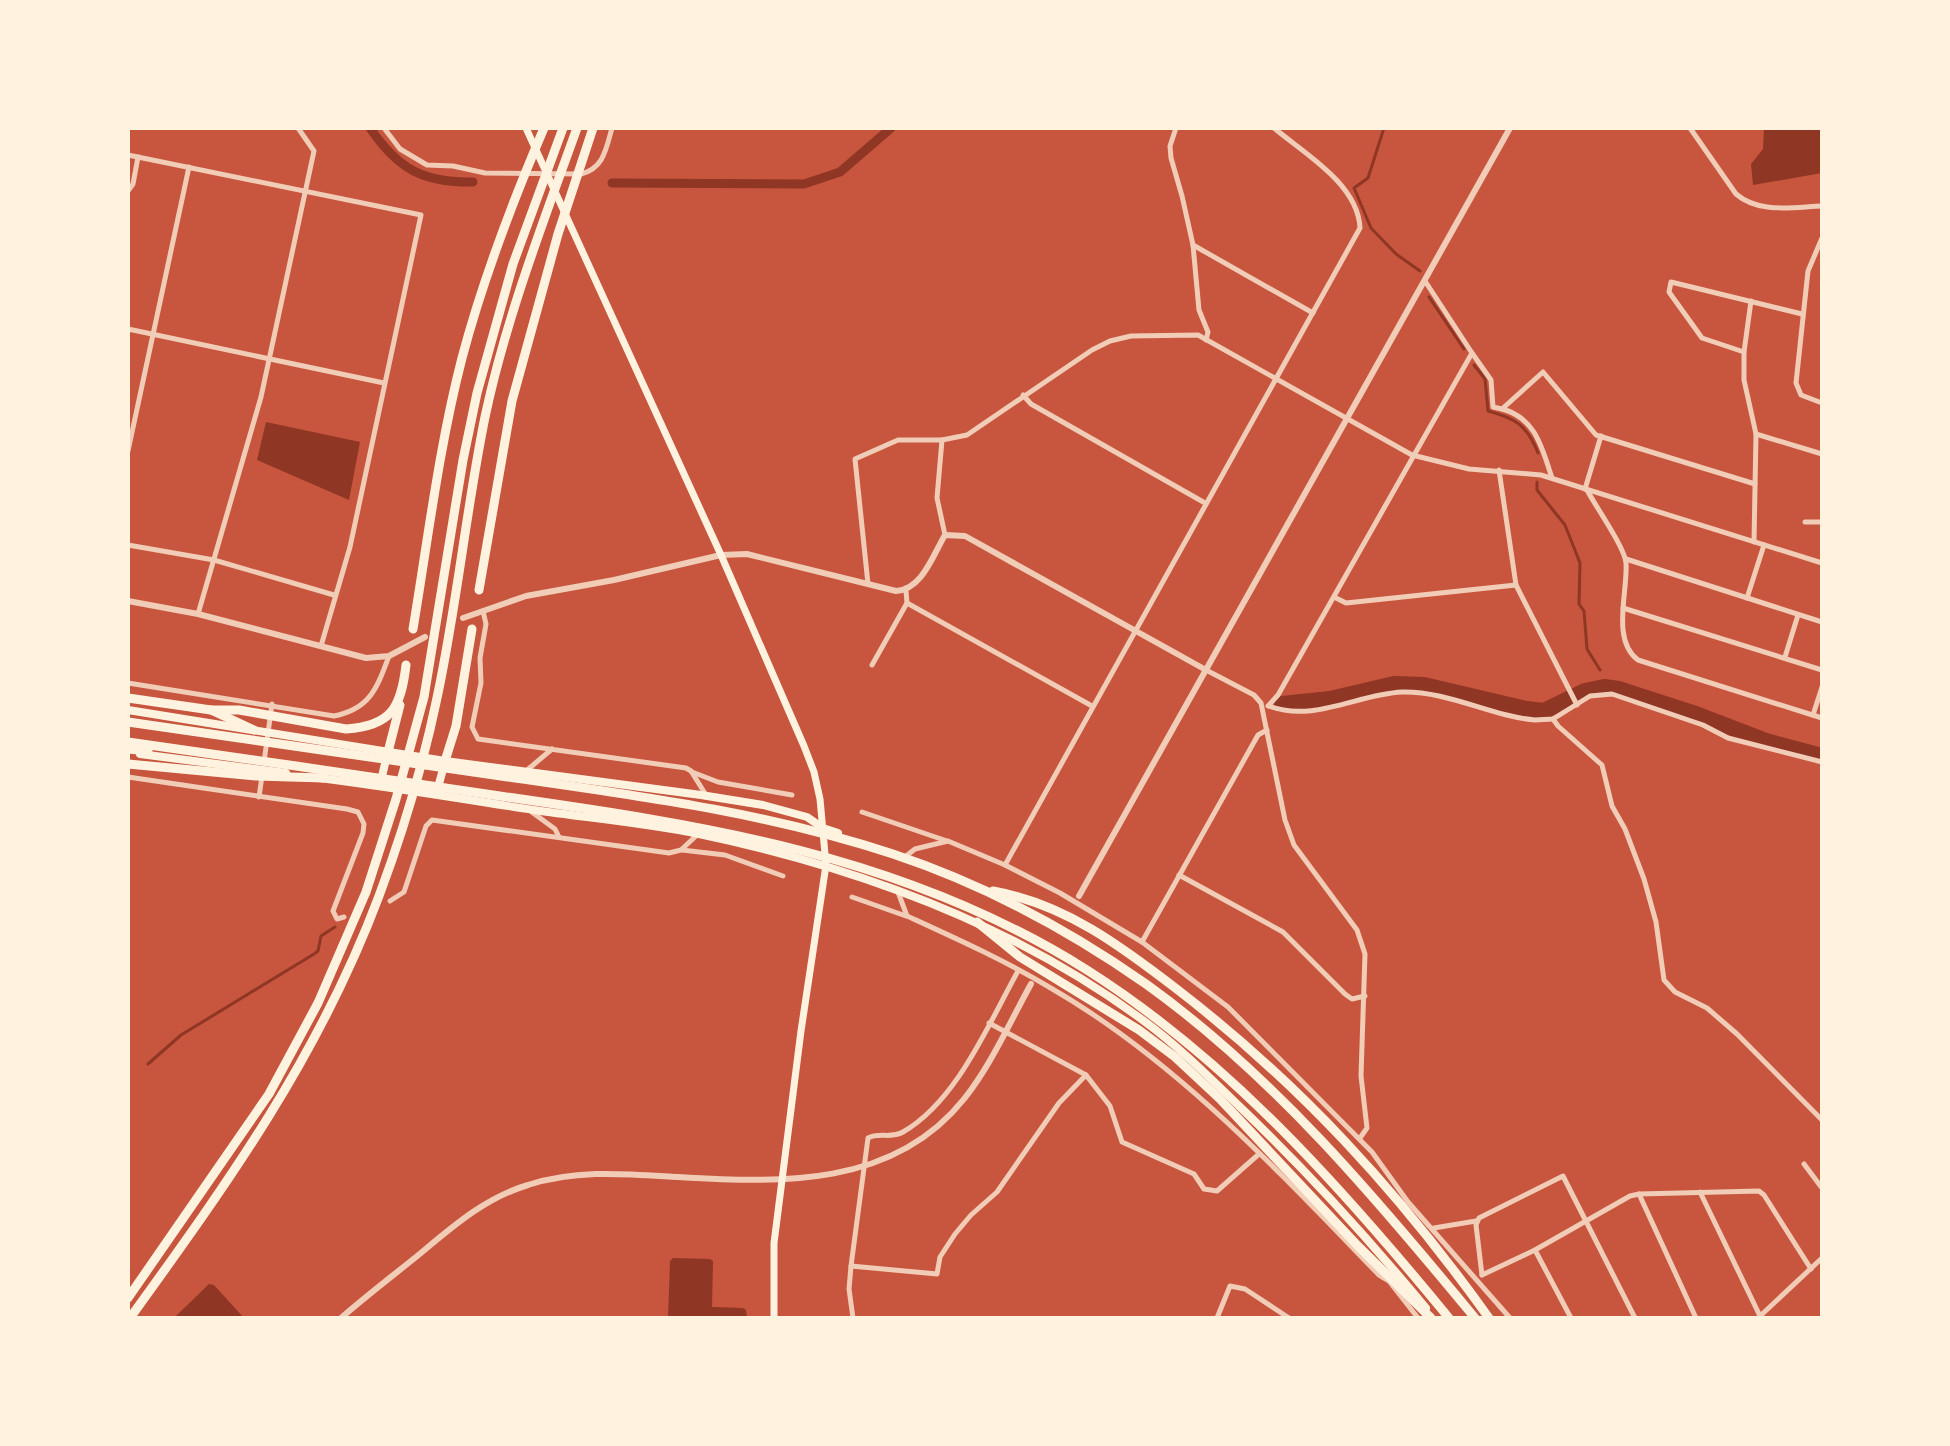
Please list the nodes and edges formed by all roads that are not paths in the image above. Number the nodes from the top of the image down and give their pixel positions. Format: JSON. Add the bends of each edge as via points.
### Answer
{"nodes":[{"id":1,"x":298,"y":128,"type":"edge"},
{"id":2,"x":384,"y":128,"type":"edge"},
{"id":3,"x":526,"y":128,"type":"edge"},
{"id":4,"x":563,"y":128,"type":"edge"},
{"id":5,"x":577,"y":128,"type":"edge"},
{"id":6,"x":593,"y":128,"type":"edge"},
{"id":7,"x":612,"y":128,"type":"edge"},
{"id":8,"x":1176,"y":128,"type":"edge"},
{"id":9,"x":1274,"y":128,"type":"edge"},
{"id":10,"x":1510,"y":128,"type":"edge"},
{"id":11,"x":1690,"y":128,"type":"edge"},
{"id":12,"x":544,"y":129,"type":"edge"},
{"id":13,"x":128,"y":155,"type":"edge"},
{"id":14,"x":138,"y":157,"type":"junction"},
{"id":15,"x":189,"y":167,"type":"junction"},
{"id":16,"x":545,"y":173,"type":"junction"},
{"id":17,"x":128,"y":191,"type":"edge"},
{"id":18,"x":305,"y":192,"type":"junction"},
{"id":19,"x":1822,"y":206,"type":"edge"},
{"id":20,"x":1822,"y":238,"type":"edge"},
{"id":21,"x":1193,"y":245,"type":"junction"},
{"id":22,"x":1425,"y":281,"type":"junction"},
{"id":23,"x":1751,"y":301,"type":"junction"},
{"id":24,"x":1313,"y":313,"type":"junction"},
{"id":25,"x":1802,"y":314,"type":"junction"},
{"id":26,"x":128,"y":329,"type":"edge"},
{"id":27,"x":153,"y":335,"type":"junction"},
{"id":28,"x":1206,"y":340,"type":"junction"},
{"id":29,"x":1744,"y":352,"type":"junction"},
{"id":30,"x":1472,"y":353,"type":"junction"},
{"id":31,"x":268,"y":358,"type":"junction"},
{"id":32,"x":1275,"y":380,"type":"junction"},
{"id":33,"x":384,"y":383,"type":"junction"},
{"id":34,"x":1023,"y":395,"type":"junction"},
{"id":35,"x":1822,"y":403,"type":"edge"},
{"id":36,"x":1502,"y":409,"type":"junction"},
{"id":37,"x":1346,"y":419,"type":"junction"},
{"id":38,"x":1756,"y":434,"type":"junction"},
{"id":39,"x":1601,"y":436,"type":"junction"},
{"id":40,"x":942,"y":440,"type":"junction"},
{"id":41,"x":128,"y":451,"type":"edge"},
{"id":42,"x":1822,"y":454,"type":"edge"},
{"id":43,"x":1412,"y":455,"type":"junction"},
{"id":44,"x":1499,"y":470,"type":"junction"},
{"id":45,"x":1552,"y":479,"type":"junction"},
{"id":46,"x":1755,"y":484,"type":"junction"},
{"id":47,"x":1586,"y":489,"type":"junction"},
{"id":48,"x":1205,"y":503,"type":"junction"},
{"id":49,"x":1805,"y":522,"type":"dead end"},
{"id":50,"x":1822,"y":522,"type":"edge"},
{"id":51,"x":945,"y":535,"type":"junction"},
{"id":52,"x":1754,"y":542,"type":"junction"},
{"id":53,"x":128,"y":545,"type":"edge"},
{"id":54,"x":1764,"y":545,"type":"junction"},
{"id":55,"x":721,"y":555,"type":"junction"},
{"id":56,"x":1626,"y":559,"type":"junction"},
{"id":57,"x":214,"y":560,"type":"junction"},
{"id":58,"x":1822,"y":563,"type":"edge"},
{"id":59,"x":868,"y":584,"type":"junction"},
{"id":60,"x":1516,"y":585,"type":"junction"},
{"id":61,"x":479,"y":590,"type":"dead end"},
{"id":62,"x":906,"y":591,"type":"junction"},
{"id":63,"x":334,"y":595,"type":"junction"},
{"id":64,"x":1334,"y":597,"type":"junction"},
{"id":65,"x":1747,"y":598,"type":"junction"},
{"id":66,"x":128,"y":601,"type":"edge"},
{"id":67,"x":907,"y":603,"type":"junction"},
{"id":68,"x":1623,"y":608,"type":"junction"},
{"id":69,"x":483,"y":610,"type":"junction"},
{"id":70,"x":198,"y":614,"type":"junction"},
{"id":71,"x":1798,"y":615,"type":"junction"},
{"id":72,"x":463,"y":618,"type":"dead end"},
{"id":73,"x":1822,"y":622,"type":"edge"},
{"id":74,"x":413,"y":629,"type":"dead end"},
{"id":75,"x":472,"y":629,"type":"dead end"},
{"id":76,"x":1135,"y":629,"type":"junction"},
{"id":77,"x":425,"y":637,"type":"dead end"},
{"id":78,"x":321,"y":646,"type":"junction"},
{"id":79,"x":389,"y":656,"type":"junction"},
{"id":80,"x":1785,"y":657,"type":"junction"},
{"id":81,"x":406,"y":665,"type":"dead end"},
{"id":82,"x":872,"y":665,"type":"dead end"},
{"id":83,"x":1206,"y":670,"type":"junction"},
{"id":84,"x":1822,"y":670,"type":"edge"},
{"id":85,"x":128,"y":683,"type":"edge"},
{"id":86,"x":1822,"y":687,"type":"edge"},
{"id":87,"x":403,"y":693,"type":"junction"},
{"id":88,"x":128,"y":698,"type":"edge"},
{"id":89,"x":272,"y":704,"type":"junction"},
{"id":90,"x":1577,"y":705,"type":"junction"},
{"id":91,"x":1092,"y":706,"type":"junction"},
{"id":92,"x":1266,"y":707,"type":"junction"},
{"id":93,"x":128,"y":710,"type":"edge"},
{"id":94,"x":211,"y":710,"type":"junction"},
{"id":95,"x":1813,"y":715,"type":"junction"},
{"id":96,"x":1822,"y":718,"type":"edge"},
{"id":97,"x":1553,"y":719,"type":"junction"},
{"id":98,"x":128,"y":722,"type":"edge"},
{"id":99,"x":254,"y":730,"type":"junction"},
{"id":100,"x":1267,"y":730,"type":"junction"},
{"id":101,"x":128,"y":742,"type":"edge"},
{"id":102,"x":552,"y":749,"type":"junction"},
{"id":103,"x":128,"y":751,"type":"edge"},
{"id":104,"x":388,"y":752,"type":"junction"},
{"id":105,"x":243,"y":758,"type":"junction"},
{"id":106,"x":445,"y":761,"type":"junction"},
{"id":107,"x":1822,"y":762,"type":"edge"},
{"id":108,"x":128,"y":764,"type":"edge"},
{"id":109,"x":691,"y":771,"type":"junction"},
{"id":110,"x":525,"y":772,"type":"junction"},
{"id":111,"x":128,"y":777,"type":"edge"},
{"id":112,"x":324,"y":778,"type":"junction"},
{"id":113,"x":380,"y":785,"type":"junction"},
{"id":114,"x":436,"y":793,"type":"junction"},
{"id":115,"x":706,"y":795,"type":"junction"},
{"id":116,"x":792,"y":795,"type":"dead end"},
{"id":117,"x":259,"y":797,"type":"junction"},
{"id":118,"x":529,"y":809,"type":"junction"},
{"id":119,"x":862,"y":812,"type":"dead end"},
{"id":120,"x":823,"y":828,"type":"junction"},
{"id":121,"x":697,"y":834,"type":"junction"},
{"id":122,"x":559,"y":837,"type":"junction"},
{"id":123,"x":948,"y":841,"type":"junction"},
{"id":124,"x":681,"y":850,"type":"junction"},
{"id":125,"x":906,"y":856,"type":"junction"},
{"id":126,"x":826,"y":865,"type":"junction"},
{"id":127,"x":1005,"y":865,"type":"junction"},
{"id":128,"x":1179,"y":875,"type":"junction"},
{"id":129,"x":783,"y":876,"type":"dead end"},
{"id":130,"x":897,"y":889,"type":"junction"},
{"id":131,"x":993,"y":891,"type":"junction"},
{"id":132,"x":1079,"y":896,"type":"dead end"},
{"id":133,"x":852,"y":897,"type":"dead end"},
{"id":134,"x":390,"y":901,"type":"dead end"},
{"id":135,"x":907,"y":916,"type":"junction"},
{"id":136,"x":344,"y":917,"type":"dead end"},
{"id":137,"x":977,"y":922,"type":"junction"},
{"id":138,"x":1142,"y":942,"type":"junction"},
{"id":139,"x":1018,"y":971,"type":"junction"},
{"id":140,"x":1031,"y":984,"type":"dead end"},
{"id":141,"x":1365,"y":996,"type":"junction"},
{"id":142,"x":989,"y":1023,"type":"junction"},
{"id":143,"x":1086,"y":1075,"type":"junction"},
{"id":144,"x":1822,"y":1120,"type":"edge"},
{"id":145,"x":1360,"y":1138,"type":"junction"},
{"id":146,"x":1259,"y":1154,"type":"junction"},
{"id":147,"x":1804,"y":1164,"type":"dead end"},
{"id":148,"x":862,"y":1168,"type":"junction"},
{"id":149,"x":784,"y":1181,"type":"junction"},
{"id":150,"x":1822,"y":1188,"type":"edge"},
{"id":151,"x":1700,"y":1192,"type":"junction"},
{"id":152,"x":1639,"y":1194,"type":"junction"},
{"id":153,"x":1476,"y":1221,"type":"junction"},
{"id":154,"x":1587,"y":1222,"type":"junction"},
{"id":155,"x":1433,"y":1228,"type":"junction"},
{"id":156,"x":1535,"y":1250,"type":"junction"},
{"id":157,"x":1822,"y":1258,"type":"edge"},
{"id":158,"x":851,"y":1266,"type":"junction"},
{"id":159,"x":1811,"y":1269,"type":"junction"},
{"id":160,"x":1479,"y":1277,"type":"junction"},
{"id":161,"x":128,"y":1298,"type":"edge"},
{"id":162,"x":1759,"y":1317,"type":"edge"},
{"id":163,"x":130,"y":1318,"type":"edge"},
{"id":164,"x":341,"y":1318,"type":"edge"},
{"id":165,"x":774,"y":1318,"type":"edge"},
{"id":166,"x":853,"y":1318,"type":"edge"},
{"id":167,"x":1217,"y":1318,"type":"edge"},
{"id":168,"x":1289,"y":1318,"type":"edge"},
{"id":169,"x":1418,"y":1318,"type":"edge"},
{"id":170,"x":1433,"y":1318,"type":"edge"},
{"id":171,"x":1449,"y":1318,"type":"edge"},
{"id":172,"x":1477,"y":1318,"type":"edge"},
{"id":173,"x":1489,"y":1318,"type":"edge"},
{"id":174,"x":1510,"y":1318,"type":"edge"},
{"id":175,"x":1571,"y":1318,"type":"edge"},
{"id":176,"x":1635,"y":1318,"type":"edge"},
{"id":177,"x":1696,"y":1318,"type":"edge"}],
"edges":[{"from":1,"to":18,"type":"street","via":[[314,151]]},
{"from":2,"to":16,"type":"street","via":[[400,149],[427,165],[485,173]]},
{"from":3,"to":16,"type":"main road"},
{"from":4,"to":161,"type":"highway","via":[[513,264],[477,393],[432,654],[382,848],[296,1046],[240,1139]]},
{"from":5,"to":163,"type":"highway","via":[[518,293],[485,417],[426,747],[364,934],[297,1073],[229,1182]]},
{"from":6,"to":61,"type":"highway","via":[[512,401]]},
{"from":7,"to":16,"type":"street","via":[[604,156],[591,171]]},
{"from":8,"to":21,"type":"street","via":[[1171,158]]},
{"from":9,"to":24,"type":"street","via":[[1343,186],[1360,219],[1360,228]]},
{"from":10,"to":22,"type":"street"},
{"from":11,"to":19,"type":"street","via":[[1744,202],[1755,207]]},
{"from":12,"to":74,"type":"highway","via":[[493,256],[461,362]]},
{"from":13,"to":14,"type":"street"},
{"from":14,"to":15,"type":"street"},
{"from":14,"to":17,"type":"street"},
{"from":15,"to":18,"type":"street"},
{"from":15,"to":27,"type":"street"},
{"from":16,"to":55,"type":"main road"},
{"from":18,"to":31,"type":"street"},
{"from":18,"to":33,"type":"street","via":[[421,215]]},
{"from":20,"to":25,"type":"street","via":[[1808,271]]},
{"from":21,"to":24,"type":"street"},
{"from":21,"to":28,"type":"street"},
{"from":22,"to":30,"type":"street"},
{"from":22,"to":37,"type":"street"},
{"from":23,"to":25,"type":"street"},
{"from":23,"to":29,"type":"street"},
{"from":23,"to":29,"type":"street","via":[[1671,282],[1669,292],[1702,338]]},
{"from":24,"to":32,"type":"street"},
{"from":25,"to":35,"type":"street","via":[[1796,383],[1801,395]]},
{"from":26,"to":27,"type":"street"},
{"from":27,"to":31,"type":"street"},
{"from":27,"to":41,"type":"street"},
{"from":28,"to":32,"type":"street"},
{"from":28,"to":34,"type":"street","via":[[1198,335],[1144,335],[1110,341]]},
{"from":29,"to":38,"type":"street"},
{"from":30,"to":36,"type":"street","via":[[1491,380],[1493,407]]},
{"from":30,"to":43,"type":"street"},
{"from":31,"to":33,"type":"street"},
{"from":31,"to":57,"type":"street"},
{"from":32,"to":37,"type":"street"},
{"from":32,"to":48,"type":"street"},
{"from":33,"to":63,"type":"street","via":[[350,547]]},
{"from":34,"to":40,"type":"street","via":[[967,435]]},
{"from":34,"to":48,"type":"street"},
{"from":36,"to":39,"type":"street","via":[[1543,372]]},
{"from":36,"to":45,"type":"street","via":[[1518,413],[1539,439]]},
{"from":37,"to":43,"type":"street"},
{"from":37,"to":83,"type":"street"},
{"from":38,"to":42,"type":"street"},
{"from":38,"to":46,"type":"street"},
{"from":39,"to":46,"type":"street"},
{"from":39,"to":47,"type":"street"},
{"from":40,"to":51,"type":"street","via":[[937,498]]},
{"from":40,"to":59,"type":"street","via":[[898,440],[855,459]]},
{"from":43,"to":44,"type":"street","via":[[1469,469]]},
{"from":43,"to":64,"type":"street"},
{"from":44,"to":45,"type":"street"},
{"from":44,"to":60,"type":"street"},
{"from":45,"to":47,"type":"street"},
{"from":46,"to":52,"type":"street"},
{"from":47,"to":52,"type":"street"},
{"from":47,"to":56,"type":"street"},
{"from":48,"to":76,"type":"street"},
{"from":49,"to":50,"type":"street"},
{"from":51,"to":62,"type":"street","via":[[916,584]]},
{"from":51,"to":76,"type":"street","via":[[965,536]]},
{"from":52,"to":54,"type":"street"},
{"from":53,"to":57,"type":"street"},
{"from":54,"to":58,"type":"street"},
{"from":54,"to":65,"type":"street"},
{"from":55,"to":59,"type":"street","via":[[747,554]]},
{"from":55,"to":69,"type":"street"},
{"from":55,"to":120,"type":"main road","via":[[814,772]]},
{"from":56,"to":65,"type":"street"},
{"from":56,"to":68,"type":"street"},
{"from":57,"to":63,"type":"street"},
{"from":57,"to":70,"type":"street"},
{"from":59,"to":62,"type":"street"},
{"from":60,"to":64,"type":"street","via":[[1346,603]]},
{"from":60,"to":90,"type":"street"},
{"from":62,"to":67,"type":"street"},
{"from":63,"to":78,"type":"street"},
{"from":64,"to":92,"type":"street"},
{"from":65,"to":71,"type":"street"},
{"from":66,"to":70,"type":"street"},
{"from":67,"to":82,"type":"street"},
{"from":67,"to":91,"type":"street"},
{"from":68,"to":80,"type":"street"},
{"from":68,"to":95,"type":"street","via":[[1625,642],[1638,660]]},
{"from":69,"to":72,"type":"street"},
{"from":69,"to":102,"type":"street","via":[[474,736]]},
{"from":70,"to":78,"type":"street"},
{"from":71,"to":73,"type":"street"},
{"from":71,"to":80,"type":"street"},
{"from":75,"to":106,"type":"highway"},
{"from":76,"to":83,"type":"street"},
{"from":76,"to":91,"type":"street"},
{"from":77,"to":79,"type":"street"},
{"from":78,"to":79,"type":"street","via":[[366,658]]},
{"from":79,"to":89,"type":"street","via":[[368,699],[349,713],[322,715]]},
{"from":80,"to":84,"type":"street"},
{"from":81,"to":87,"type":"highway"},
{"from":83,"to":92,"type":"street"},
{"from":83,"to":132,"type":"street"},
{"from":85,"to":89,"type":"street"},
{"from":86,"to":95,"type":"street"},
{"from":87,"to":94,"type":"highway","via":[[383,721],[363,728]]},
{"from":87,"to":104,"type":"highway"},
{"from":88,"to":94,"type":"highway"},
{"from":89,"to":117,"type":"street"},
{"from":90,"to":97,"type":"street"},
{"from":90,"to":107,"type":"street","via":[[1590,696],[1612,694],[1728,738]]},
{"from":91,"to":127,"type":"street"},
{"from":92,"to":97,"type":"street","via":[[1309,711],[1391,693],[1423,693],[1524,719]]},
{"from":92,"to":100,"type":"street"},
{"from":93,"to":99,"type":"highway"},
{"from":94,"to":99,"type":"highway"},
{"from":95,"to":96,"type":"street"},
{"from":97,"to":144,"type":"street","via":[[1602,765],[1608,794],[1644,879],[1664,980],[1737,1034]]},
{"from":98,"to":172,"type":"highway","via":[[718,809],[841,839],[950,876],[1097,952],[1188,1015],[1311,1131]]},
{"from":99,"to":104,"type":"highway"},
{"from":100,"to":128,"type":"street","via":[[1258,735]]},
{"from":100,"to":141,"type":"street","via":[[1294,845],[1357,930],[1365,954]]},
{"from":101,"to":105,"type":"highway"},
{"from":102,"to":109,"type":"street"},
{"from":102,"to":110,"type":"street"},
{"from":103,"to":105,"type":"highway"},
{"from":103,"to":112,"type":"highway"},
{"from":104,"to":106,"type":"highway"},
{"from":104,"to":113,"type":"highway"},
{"from":105,"to":171,"type":"highway","via":[[719,829],[888,875],[982,913],[1087,970],[1209,1061],[1343,1196]]},
{"from":106,"to":110,"type":"highway"},
{"from":106,"to":114,"type":"highway"},
{"from":108,"to":112,"type":"highway"},
{"from":109,"to":115,"type":"street"},
{"from":109,"to":116,"type":"street","via":[[718,782]]},
{"from":110,"to":115,"type":"highway"},
{"from":111,"to":117,"type":"street"},
{"from":112,"to":113,"type":"highway"},
{"from":113,"to":114,"type":"highway"},
{"from":114,"to":118,"type":"highway"},
{"from":115,"to":120,"type":"highway","via":[[807,817]]},
{"from":117,"to":136,"type":"street","via":[[358,812],[363,833],[333,911],[337,919]]},
{"from":118,"to":121,"type":"highway"},
{"from":118,"to":122,"type":"street"},
{"from":119,"to":123,"type":"street"},
{"from":120,"to":125,"type":"highway"},
{"from":120,"to":126,"type":"main road"},
{"from":121,"to":124,"type":"street"},
{"from":121,"to":126,"type":"highway"},
{"from":122,"to":124,"type":"street","via":[[669,853]]},
{"from":122,"to":134,"type":"street","via":[[432,820],[404,892]]},
{"from":123,"to":125,"type":"street"},
{"from":123,"to":127,"type":"street"},
{"from":124,"to":129,"type":"street","via":[[725,855]]},
{"from":125,"to":131,"type":"highway"},
{"from":126,"to":130,"type":"highway"},
{"from":126,"to":149,"type":"main road"},
{"from":127,"to":138,"type":"street"},
{"from":128,"to":138,"type":"street"},
{"from":128,"to":141,"type":"street","via":[[1283,932],[1352,999]]},
{"from":130,"to":135,"type":"street"},
{"from":130,"to":137,"type":"highway"},
{"from":131,"to":172,"type":"highway","via":[[1119,964],[1220,1040],[1344,1162]]},
{"from":131,"to":173,"type":"highway","via":[[1054,907],[1137,957],[1217,1020],[1356,1151]]},
{"from":133,"to":135,"type":"street"},
{"from":135,"to":139,"type":"street"},
{"from":137,"to":170,"type":"highway","via":[[1020,957],[1175,1057]]},
{"from":137,"to":170,"type":"highway","via":[[1091,984],[1189,1059],[1318,1183]]},
{"from":138,"to":145,"type":"street","via":[[1228,1007]]},
{"from":139,"to":142,"type":"street"},
{"from":139,"to":146,"type":"street","via":[[1151,1057]]},
{"from":140,"to":148,"type":"street","via":[[957,1107],[918,1142]]},
{"from":141,"to":145,"type":"street","via":[[1361,1076],[1367,1128]]},
{"from":142,"to":143,"type":"street"},
{"from":142,"to":148,"type":"street","via":[[932,1109],[896,1136],[868,1138]]},
{"from":143,"to":146,"type":"street","via":[[1110,1106],[1122,1142],[1194,1174],[1204,1189],[1217,1191]]},
{"from":143,"to":158,"type":"street","via":[[1059,1103],[997,1192],[955,1234],[940,1257],[937,1274]]},
{"from":145,"to":155,"type":"street"},
{"from":146,"to":169,"type":"street","via":[[1389,1281]]},
{"from":147,"to":150,"type":"street"},
{"from":148,"to":149,"type":"street"},
{"from":148,"to":158,"type":"street"},
{"from":149,"to":164,"type":"street","via":[[585,1173],[526,1185],[464,1216]]},
{"from":149,"to":165,"type":"main road","via":[[772,1267]]},
{"from":151,"to":152,"type":"street"},
{"from":151,"to":159,"type":"street","via":[[1762,1193]]},
{"from":151,"to":162,"type":"street"},
{"from":152,"to":154,"type":"street"},
{"from":152,"to":177,"type":"street"},
{"from":153,"to":154,"type":"street","via":[[1563,1176]]},
{"from":153,"to":155,"type":"street"},
{"from":153,"to":160,"type":"street"},
{"from":154,"to":156,"type":"street"},
{"from":154,"to":176,"type":"street"},
{"from":155,"to":160,"type":"street"},
{"from":156,"to":160,"type":"street"},
{"from":156,"to":175,"type":"street"},
{"from":157,"to":159,"type":"street"},
{"from":158,"to":166,"type":"street"},
{"from":159,"to":162,"type":"street"},
{"from":160,"to":174,"type":"street"},
{"from":167,"to":168,"type":"street","via":[[1230,1286],[1245,1289]]}]}
